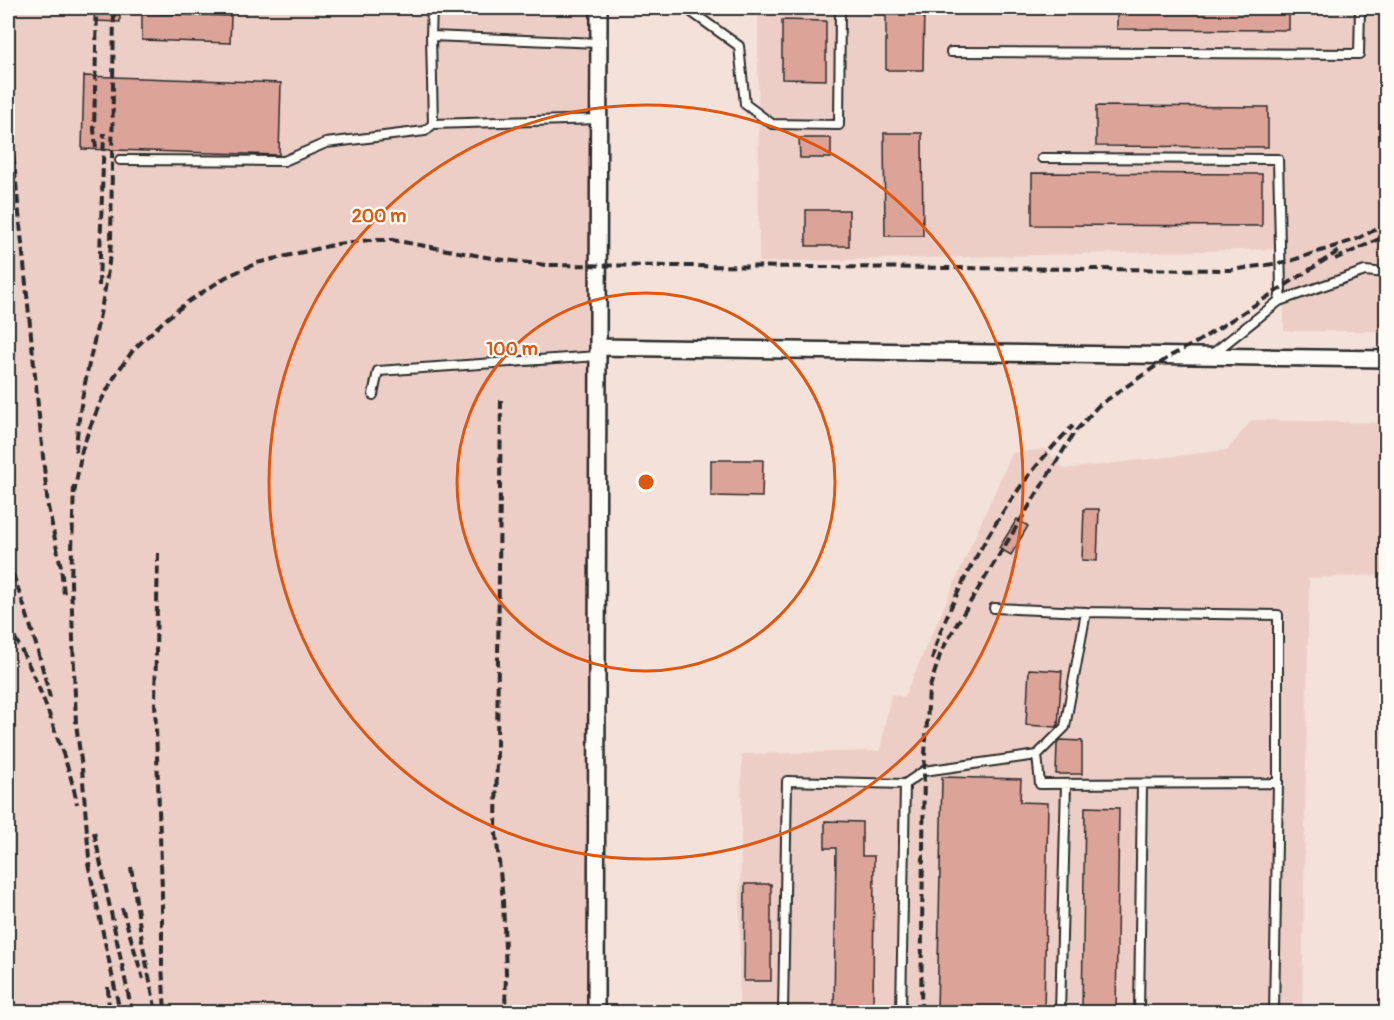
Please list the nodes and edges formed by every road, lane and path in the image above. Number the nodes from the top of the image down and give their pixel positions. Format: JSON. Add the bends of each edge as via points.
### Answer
{"nodes":[{"id":1,"x":432,"y":8,"type":"edge"},
{"id":2,"x":599,"y":8,"type":"edge"},
{"id":3,"x":686,"y":8,"type":"edge"},
{"id":4,"x":840,"y":8,"type":"edge"},
{"id":5,"x":1359,"y":8,"type":"edge"},
{"id":6,"x":431,"y":36,"type":"junction"},
{"id":7,"x":599,"y":43,"type":"junction"},
{"id":8,"x":951,"y":52,"type":"dead end"},
{"id":9,"x":599,"y":119,"type":"junction"},
{"id":10,"x":433,"y":124,"type":"junction"},
{"id":11,"x":1042,"y":158,"type":"dead end"},
{"id":12,"x":120,"y":160,"type":"dead end"},
{"id":13,"x":1386,"y":273,"type":"edge"},
{"id":14,"x":1279,"y":301,"type":"junction"},
{"id":15,"x":598,"y":351,"type":"junction"},
{"id":16,"x":1210,"y":356,"type":"junction"},
{"id":17,"x":1386,"y":359,"type":"edge"},
{"id":18,"x":373,"y":395,"type":"dead end"},
{"id":19,"x":994,"y":608,"type":"dead end"},
{"id":20,"x":1086,"y":612,"type":"junction"},
{"id":21,"x":1037,"y":755,"type":"junction"},
{"id":22,"x":1278,"y":783,"type":"junction"},
{"id":23,"x":905,"y":784,"type":"junction"},
{"id":24,"x":1066,"y":784,"type":"junction"},
{"id":25,"x":1142,"y":784,"type":"junction"},
{"id":26,"x":596,"y":1012,"type":"edge"},
{"id":27,"x":783,"y":1012,"type":"edge"},
{"id":28,"x":901,"y":1012,"type":"edge"},
{"id":29,"x":1060,"y":1012,"type":"edge"},
{"id":30,"x":1139,"y":1012,"type":"edge"},
{"id":31,"x":1274,"y":1012,"type":"edge"}],
"edges":[{"from":1,"to":6,"type":"lane"},
{"from":2,"to":7,"type":"street"},
{"from":3,"to":4,"type":"lane","via":[[739,46],[746,104],[772,124],[828,125],[839,125]]},
{"from":5,"to":8,"type":"lane","via":[[1359,54]]},
{"from":6,"to":7,"type":"lane"},
{"from":6,"to":10,"type":"lane"},
{"from":7,"to":9,"type":"street"},
{"from":9,"to":10,"type":"lane"},
{"from":9,"to":15,"type":"street"},
{"from":10,"to":12,"type":"lane","via":[[425,131],[326,143],[284,161]]},
{"from":11,"to":14,"type":"lane","via":[[1278,159]]},
{"from":13,"to":14,"type":"lane","via":[[1365,271]]},
{"from":14,"to":16,"type":"lane"},
{"from":15,"to":16,"type":"street"},
{"from":15,"to":18,"type":"lane","via":[[378,371]]},
{"from":15,"to":26,"type":"street"},
{"from":16,"to":17,"type":"street"},
{"from":19,"to":20,"type":"lane"},
{"from":20,"to":21,"type":"lane","via":[[1065,728]]},
{"from":20,"to":22,"type":"lane","via":[[1278,615]]},
{"from":21,"to":23,"type":"lane","via":[[924,771]]},
{"from":21,"to":24,"type":"lane","via":[[1040,784]]},
{"from":22,"to":25,"type":"lane"},
{"from":22,"to":31,"type":"lane"},
{"from":23,"to":27,"type":"lane","via":[[787,781]]},
{"from":23,"to":28,"type":"lane"},
{"from":24,"to":25,"type":"lane"},
{"from":24,"to":29,"type":"lane"},
{"from":25,"to":30,"type":"lane"}]}
